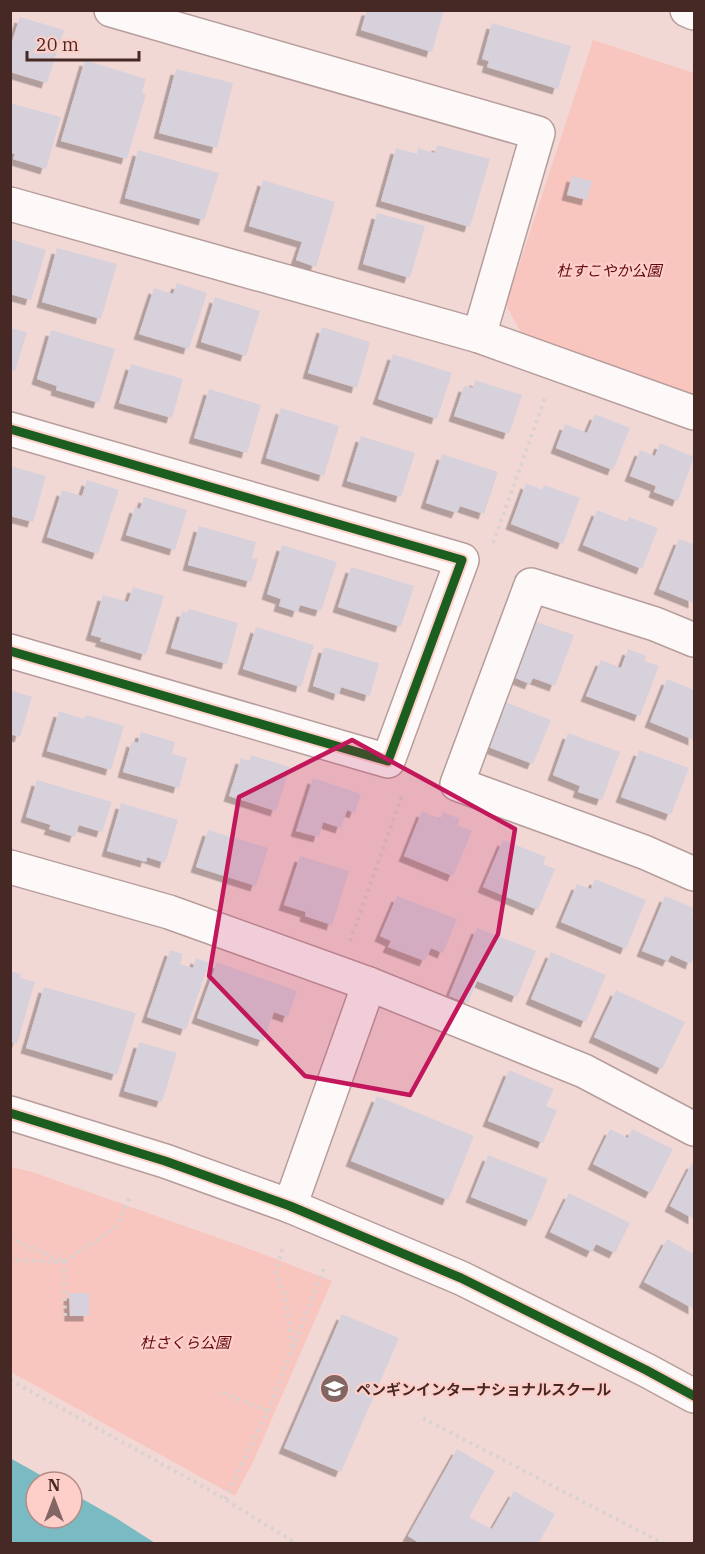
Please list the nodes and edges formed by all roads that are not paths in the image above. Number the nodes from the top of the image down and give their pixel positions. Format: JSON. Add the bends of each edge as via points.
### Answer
{"nodes":[{"id":1,"x":111,"y":10,"type":"edge"},
{"id":2,"x":687,"y":10,"type":"edge"},
{"id":3,"x":694,"y":13,"type":"edge"},
{"id":4,"x":10,"y":204,"type":"edge"},
{"id":5,"x":479,"y":336,"type":"junction"},
{"id":6,"x":694,"y":413,"type":"edge"},
{"id":7,"x":10,"y":429,"type":"edge"},
{"id":8,"x":694,"y":640,"type":"edge"},
{"id":9,"x":10,"y":651,"type":"edge"},
{"id":10,"x":10,"y":867,"type":"edge"},
{"id":11,"x":694,"y":874,"type":"edge"},
{"id":12,"x":369,"y":984,"type":"junction"},
{"id":13,"x":10,"y":1113,"type":"edge"},
{"id":14,"x":694,"y":1129,"type":"edge"},
{"id":15,"x":290,"y":1206,"type":"junction"},
{"id":16,"x":694,"y":1396,"type":"edge"}],
"edges":[{"from":1,"to":5,"type":"street","via":[[538,133]]},
{"from":2,"to":3,"type":"street"},
{"from":4,"to":5,"type":"street"},
{"from":5,"to":6,"type":"street"},
{"from":7,"to":9,"type":"street","via":[[462,560],[388,761]]},
{"from":8,"to":11,"type":"street","via":[[656,624],[531,585],[457,784]]},
{"from":10,"to":12,"type":"street","via":[[169,912]]},
{"from":12,"to":14,"type":"street","via":[[584,1071]]},
{"from":12,"to":15,"type":"street"},
{"from":13,"to":15,"type":"street","via":[[165,1161]]},
{"from":15,"to":16,"type":"street","via":[[460,1278]]}]}
